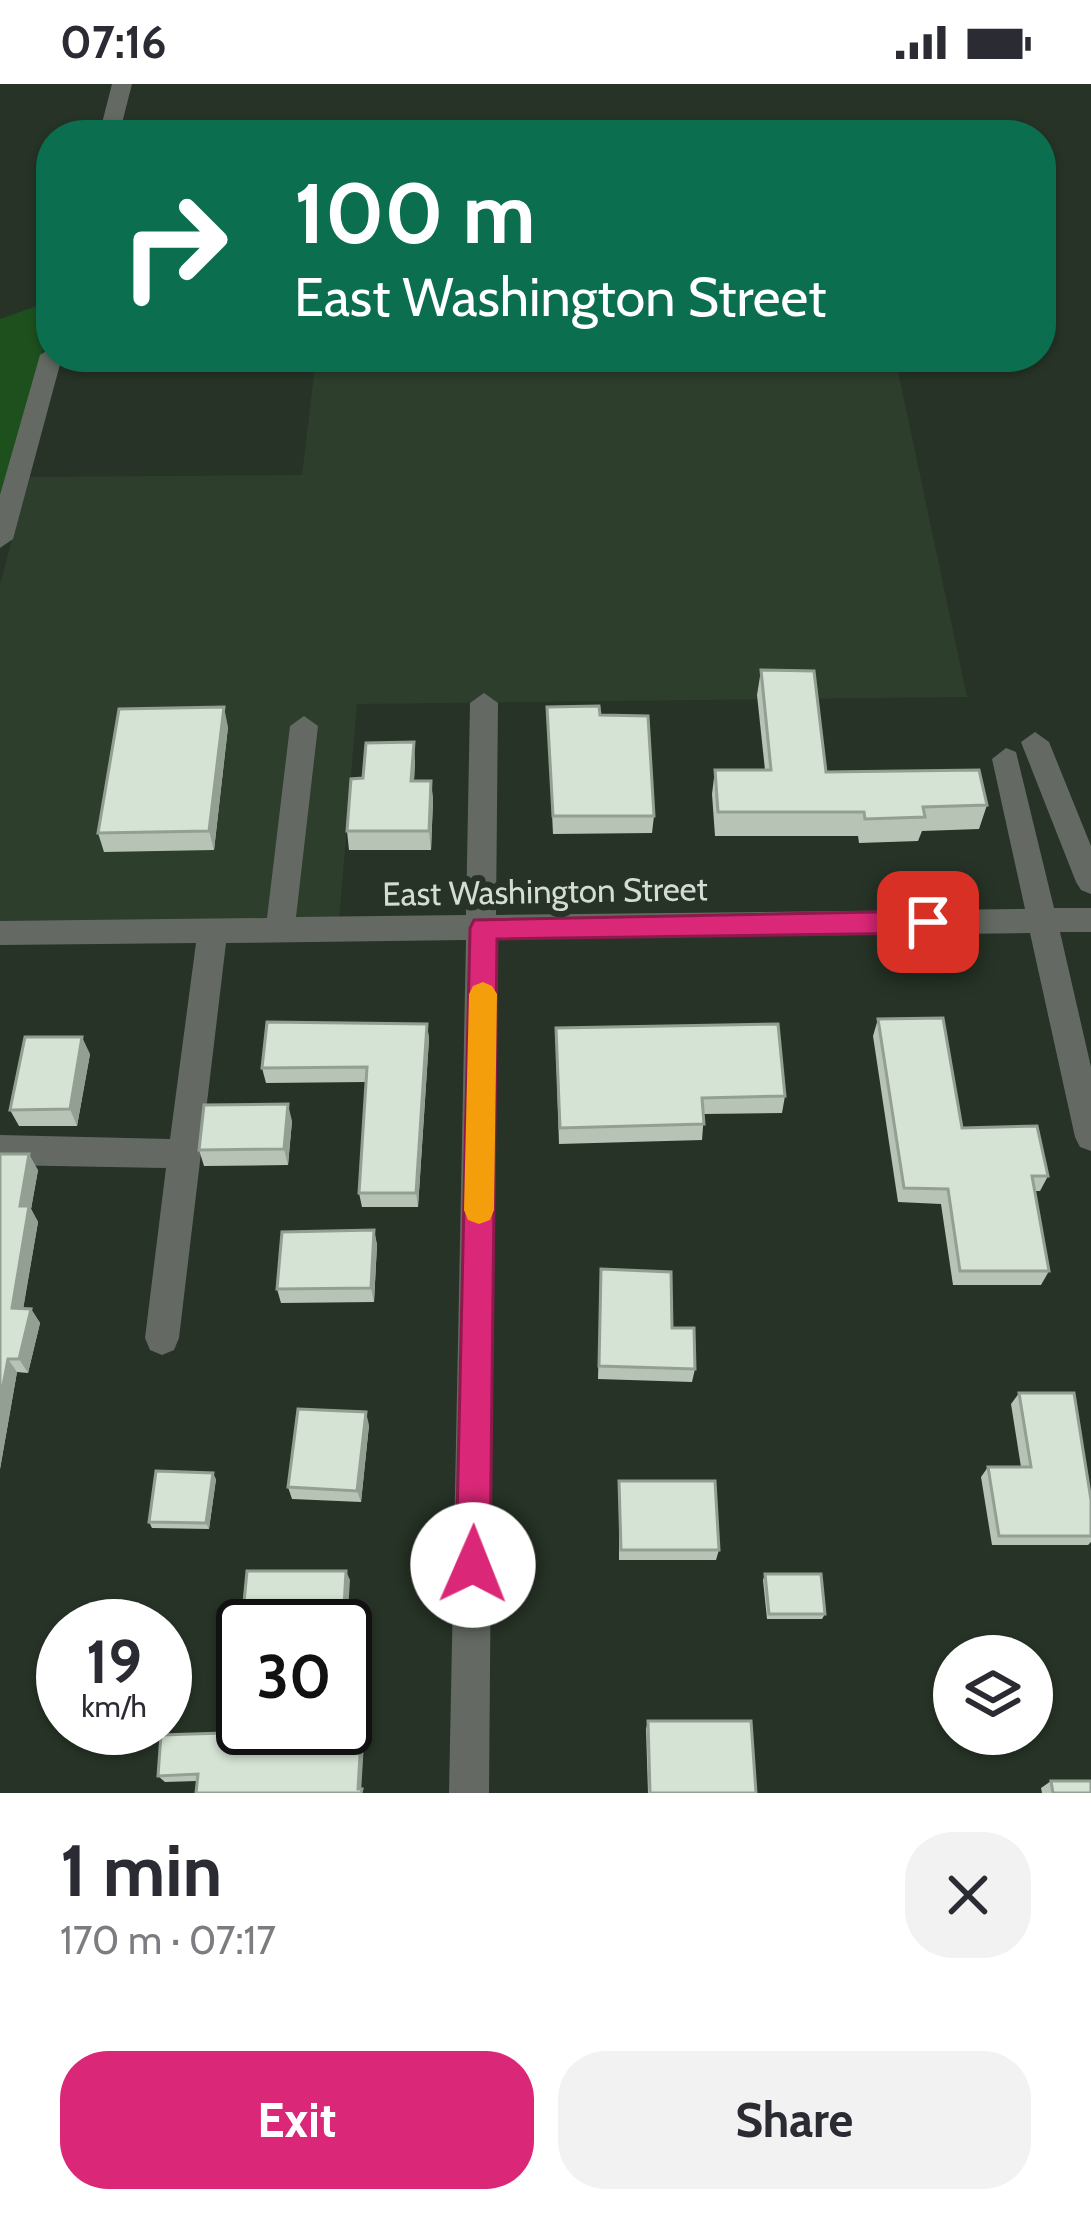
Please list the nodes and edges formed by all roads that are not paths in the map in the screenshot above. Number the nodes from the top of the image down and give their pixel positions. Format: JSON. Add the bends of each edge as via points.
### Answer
{"nodes":[{"id":1,"x":122,"y":84,"type":"edge"},
{"id":2,"x":114,"y":120,"type":"edge"},
{"id":3,"x":46,"y":372,"type":"edge"},
{"id":4,"x":28,"y":428,"type":"junction"},
{"id":5,"x":0,"y":430,"type":"edge"},
{"id":6,"x":0,"y":538,"type":"edge"},
{"id":7,"x":484,"y":703,"type":"dead end"},
{"id":8,"x":304,"y":726,"type":"dead end"},
{"id":9,"x":1035,"y":742,"type":"dead end"},
{"id":10,"x":1006,"y":759,"type":"dead end"},
{"id":11,"x":1091,"y":882,"type":"edge"},
{"id":12,"x":1091,"y":920,"type":"edge"},
{"id":13,"x":1043,"y":921,"type":"junction"},
{"id":14,"x":484,"y":928,"type":"junction"},
{"id":15,"x":280,"y":930,"type":"junction"},
{"id":16,"x":212,"y":931,"type":"junction"},
{"id":17,"x":0,"y":934,"type":"edge"},
{"id":18,"x":1091,"y":1137,"type":"edge"},
{"id":19,"x":0,"y":1150,"type":"edge"},
{"id":20,"x":184,"y":1154,"type":"junction"},
{"id":21,"x":162,"y":1338,"type":"dead end"},
{"id":22,"x":469,"y":1793,"type":"edge"}],
"edges":[{"from":1,"to":2,"type":"street"},
{"from":3,"to":4,"type":"street"},
{"from":4,"to":5,"type":"street"},
{"from":4,"to":6,"type":"street"},
{"from":7,"to":14,"type":"street"},
{"from":8,"to":15,"type":"street"},
{"from":9,"to":11,"type":"street"},
{"from":10,"to":13,"type":"street"},
{"from":12,"to":13,"type":"street","name":"East Washington Street"},
{"from":13,"to":14,"type":"street","name":"East Washington Street"},
{"from":13,"to":18,"type":"street"},
{"from":14,"to":15,"type":"street","name":"East Washington Street"},
{"from":14,"to":22,"type":"street"},
{"from":15,"to":16,"type":"street","name":"East Washington Street"},
{"from":16,"to":17,"type":"street","name":"East Washington Street"},
{"from":16,"to":20,"type":"street"},
{"from":19,"to":20,"type":"street"},
{"from":20,"to":21,"type":"street"}]}
